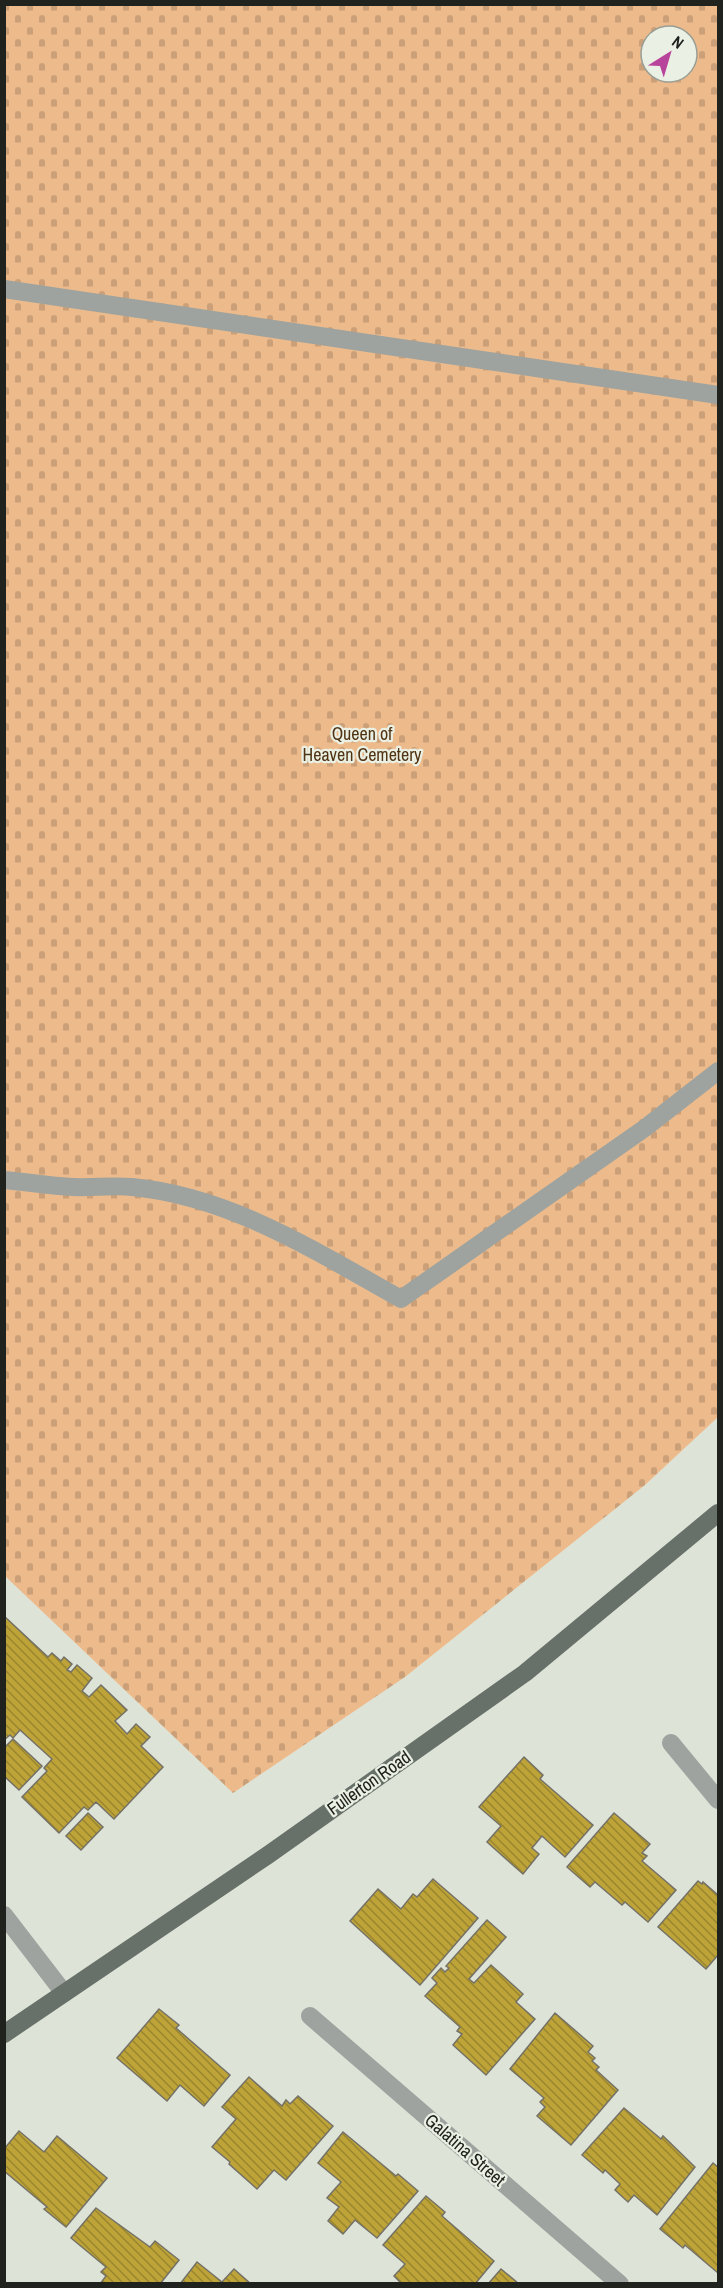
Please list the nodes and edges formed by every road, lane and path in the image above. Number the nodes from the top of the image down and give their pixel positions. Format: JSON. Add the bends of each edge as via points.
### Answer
{"nodes":[{"id":1,"x":4,"y":289,"type":"edge"},
{"id":2,"x":718,"y":395,"type":"edge"},
{"id":3,"x":718,"y":1071,"type":"edge"},
{"id":4,"x":4,"y":1180,"type":"edge"},
{"id":5,"x":718,"y":1513,"type":"edge"},
{"id":6,"x":671,"y":1743,"type":"dead end"},
{"id":7,"x":718,"y":1800,"type":"edge"},
{"id":8,"x":4,"y":1915,"type":"edge"},
{"id":9,"x":64,"y":1993,"type":"junction"},
{"id":10,"x":310,"y":2016,"type":"dead end"},
{"id":11,"x":4,"y":2034,"type":"edge"},
{"id":12,"x":620,"y":2283,"type":"edge"}],
"edges":[{"from":1,"to":2,"type":"street"},
{"from":3,"to":4,"type":"street","via":[[645,1128],[401,1299],[235,1212],[132,1187],[73,1187]]},
{"from":5,"to":9,"type":"main road","name":"Fullerton Road","via":[[525,1673]]},
{"from":6,"to":7,"type":"street"},
{"from":8,"to":9,"type":"street"},
{"from":9,"to":11,"type":"main road","name":"Fullerton Road"},
{"from":10,"to":12,"type":"street","name":"Galatina Street"}]}
